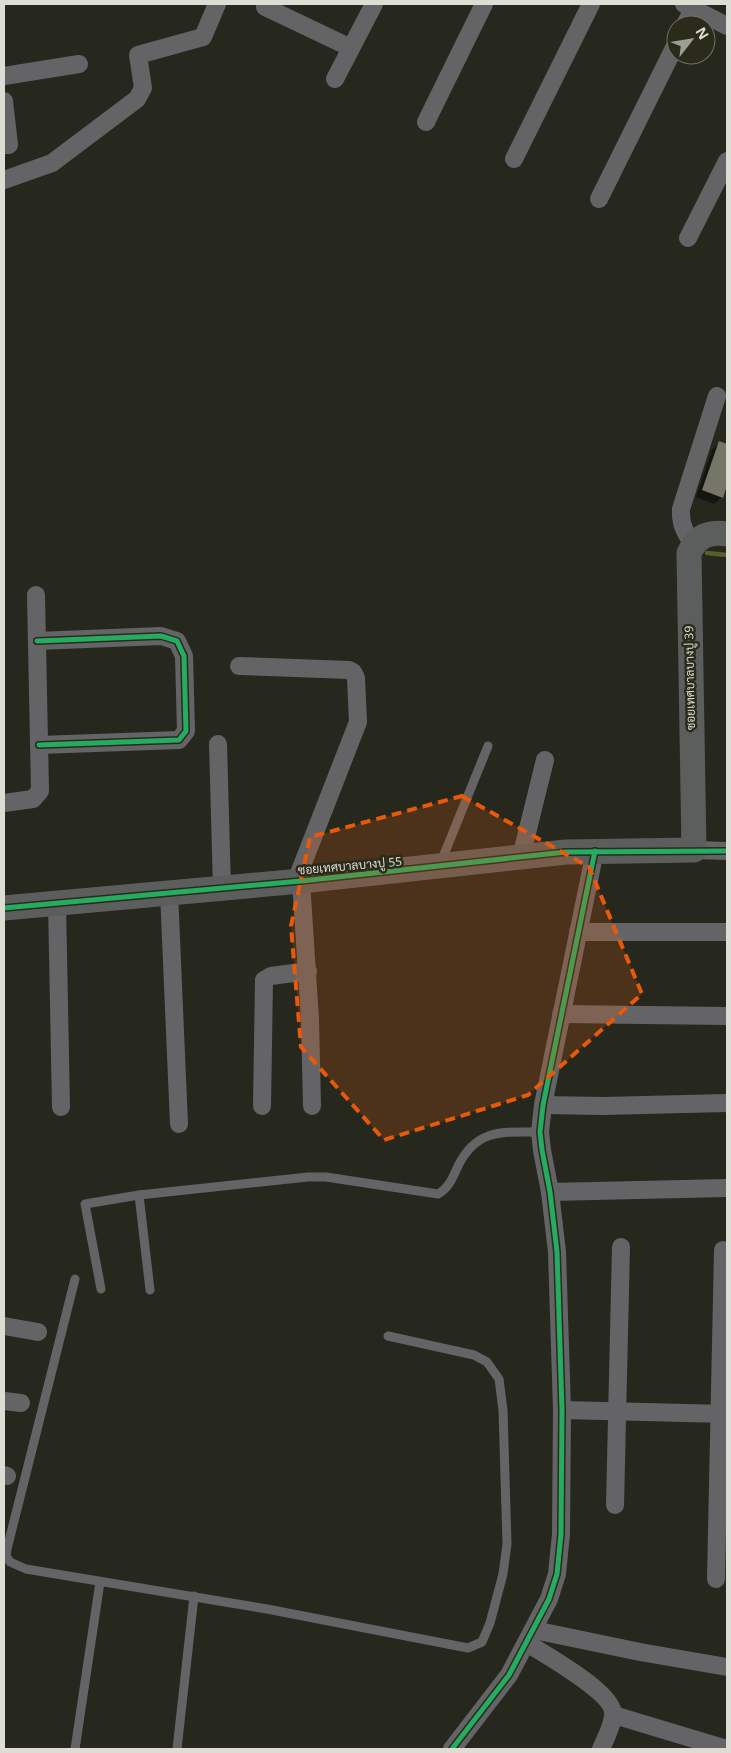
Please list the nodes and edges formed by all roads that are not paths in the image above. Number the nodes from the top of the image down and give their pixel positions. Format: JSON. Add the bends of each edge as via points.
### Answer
{"nodes":[{"id":1,"x":217,"y":4,"type":"edge"},
{"id":2,"x":374,"y":4,"type":"edge"},
{"id":3,"x":484,"y":4,"type":"edge"},
{"id":4,"x":591,"y":4,"type":"edge"},
{"id":5,"x":688,"y":6,"type":"edge"},
{"id":6,"x":265,"y":7,"type":"dead end"},
{"id":7,"x":727,"y":26,"type":"edge"},
{"id":8,"x":351,"y":48,"type":"junction"},
{"id":9,"x":79,"y":64,"type":"dead end"},
{"id":10,"x":666,"y":64,"type":"edge"},
{"id":11,"x":4,"y":76,"type":"edge"},
{"id":12,"x":335,"y":79,"type":"dead end"},
{"id":13,"x":4,"y":101,"type":"edge"},
{"id":14,"x":426,"y":122,"type":"dead end"},
{"id":15,"x":4,"y":145,"type":"edge"},
{"id":16,"x":514,"y":159,"type":"dead end"},
{"id":17,"x":727,"y":161,"type":"edge"},
{"id":18,"x":4,"y":180,"type":"edge"},
{"id":19,"x":599,"y":199,"type":"dead end"},
{"id":20,"x":688,"y":238,"type":"dead end"},
{"id":21,"x":717,"y":396,"type":"dead end"},
{"id":22,"x":727,"y":534,"type":"edge"},
{"id":23,"x":693,"y":545,"type":"junction"},
{"id":24,"x":36,"y":595,"type":"dead end"},
{"id":25,"x":37,"y":641,"type":"junction"},
{"id":26,"x":239,"y":666,"type":"dead end"},
{"id":27,"x":39,"y":744,"type":"junction"},
{"id":28,"x":218,"y":744,"type":"dead end"},
{"id":29,"x":488,"y":746,"type":"dead end"},
{"id":30,"x":545,"y":760,"type":"dead end"},
{"id":31,"x":4,"y":804,"type":"edge"},
{"id":32,"x":694,"y":850,"type":"junction"},
{"id":33,"x":595,"y":851,"type":"junction"},
{"id":34,"x":727,"y":851,"type":"edge"},
{"id":35,"x":521,"y":857,"type":"junction"},
{"id":36,"x":439,"y":867,"type":"junction"},
{"id":37,"x":298,"y":881,"type":"junction"},
{"id":38,"x":222,"y":888,"type":"junction"},
{"id":39,"x":169,"y":892,"type":"junction"},
{"id":40,"x":57,"y":903,"type":"junction"},
{"id":41,"x":4,"y":908,"type":"edge"},
{"id":42,"x":578,"y":932,"type":"junction"},
{"id":43,"x":727,"y":932,"type":"edge"},
{"id":44,"x":308,"y":971,"type":"junction"},
{"id":45,"x":561,"y":1014,"type":"junction"},
{"id":46,"x":727,"y":1016,"type":"edge"},
{"id":47,"x":727,"y":1103,"type":"edge"},
{"id":48,"x":543,"y":1105,"type":"junction"},
{"id":49,"x":262,"y":1106,"type":"dead end"},
{"id":50,"x":312,"y":1106,"type":"dead end"},
{"id":51,"x":61,"y":1107,"type":"dead end"},
{"id":52,"x":179,"y":1124,"type":"dead end"},
{"id":53,"x":540,"y":1132,"type":"junction"},
{"id":54,"x":727,"y":1188,"type":"edge"},
{"id":55,"x":550,"y":1192,"type":"junction"},
{"id":56,"x":139,"y":1195,"type":"junction"},
{"id":57,"x":621,"y":1247,"type":"dead end"},
{"id":58,"x":723,"y":1250,"type":"dead end"},
{"id":59,"x":75,"y":1279,"type":"dead end"},
{"id":60,"x":101,"y":1289,"type":"dead end"},
{"id":61,"x":150,"y":1290,"type":"dead end"},
{"id":62,"x":4,"y":1326,"type":"edge"},
{"id":63,"x":38,"y":1332,"type":"dead end"},
{"id":64,"x":388,"y":1336,"type":"dead end"},
{"id":65,"x":4,"y":1401,"type":"edge"},
{"id":66,"x":21,"y":1403,"type":"dead end"},
{"id":67,"x":562,"y":1410,"type":"junction"},
{"id":68,"x":618,"y":1412,"type":"junction"},
{"id":69,"x":723,"y":1414,"type":"edge"},
{"id":70,"x":615,"y":1504,"type":"dead end"},
{"id":71,"x":716,"y":1579,"type":"dead end"},
{"id":72,"x":100,"y":1582,"type":"junction"},
{"id":73,"x":194,"y":1596,"type":"junction"},
{"id":74,"x":530,"y":1637,"type":"junction"},
{"id":75,"x":727,"y":1667,"type":"edge"},
{"id":76,"x":614,"y":1716,"type":"junction"},
{"id":77,"x":75,"y":1749,"type":"edge"},
{"id":78,"x":177,"y":1749,"type":"edge"},
{"id":79,"x":452,"y":1749,"type":"edge"},
{"id":80,"x":601,"y":1749,"type":"edge"},
{"id":81,"x":727,"y":1749,"type":"edge"}],
"edges":[{"from":1,"to":18,"type":"street","via":[[203,37],[138,55],[143,88],[137,99],[52,163]]},
{"from":2,"to":8,"type":"street"},
{"from":3,"to":14,"type":"street"},
{"from":4,"to":16,"type":"street"},
{"from":5,"to":7,"type":"street"},
{"from":6,"to":8,"type":"street"},
{"from":8,"to":12,"type":"street"},
{"from":9,"to":11,"type":"street"},
{"from":10,"to":19,"type":"street"},
{"from":13,"to":15,"type":"street","via":[[8,145]]},
{"from":17,"to":20,"type":"street"},
{"from":21,"to":23,"type":"street","via":[[681,509],[680,521]]},
{"from":22,"to":23,"type":"street","via":[[707,534]]},
{"from":23,"to":32,"type":"street","name":"ซอยเทศบาลบางปู 39","via":[[689,562]]},
{"from":24,"to":25,"type":"street"},
{"from":25,"to":27,"type":"street"},
{"from":25,"to":27,"type":"street","via":[[171,638],[177,641],[184,666],[186,731],[179,740]]},
{"from":26,"to":37,"type":"street","via":[[349,670],[356,678],[358,722]]},
{"from":27,"to":31,"type":"street","via":[[40,791],[33,799]]},
{"from":28,"to":38,"type":"street"},
{"from":29,"to":36,"type":"lane"},
{"from":30,"to":35,"type":"street"},
{"from":32,"to":33,"type":"street","name":"ซอยเทศบาลบางปู 55"},
{"from":32,"to":34,"type":"street","name":"ซอยเทศบาลบางปู 55"},
{"from":33,"to":35,"type":"street","name":"ซอยเทศบาลบางปู 55"},
{"from":33,"to":42,"type":"street"},
{"from":35,"to":36,"type":"street","name":"ซอยเทศบาลบางปู 55"},
{"from":36,"to":37,"type":"street","name":"ซอยเทศบาลบางปู 55"},
{"from":37,"to":38,"type":"street","name":"ซอยเทศบาลบางปู 55"},
{"from":37,"to":44,"type":"street"},
{"from":38,"to":39,"type":"street","name":"ซอยเทศบาลบางปู 55"},
{"from":39,"to":40,"type":"street","name":"ซอยเทศบาลบางปู 55"},
{"from":39,"to":52,"type":"street"},
{"from":40,"to":41,"type":"street","name":"ซอยเทศบาลบางปู 55"},
{"from":40,"to":51,"type":"street"},
{"from":42,"to":43,"type":"street"},
{"from":42,"to":45,"type":"street"},
{"from":44,"to":49,"type":"street","via":[[271,976],[264,980]]},
{"from":44,"to":50,"type":"street"},
{"from":45,"to":46,"type":"street"},
{"from":45,"to":48,"type":"street"},
{"from":47,"to":48,"type":"street"},
{"from":48,"to":53,"type":"street"},
{"from":53,"to":55,"type":"street"},
{"from":53,"to":56,"type":"lane","via":[[498,1132],[475,1142],[463,1156],[444,1191],[438,1194],[308,1177]]},
{"from":54,"to":55,"type":"street"},
{"from":55,"to":67,"type":"street","via":[[557,1252]]},
{"from":56,"to":60,"type":"lane","via":[[84,1204]]},
{"from":56,"to":61,"type":"lane"},
{"from":57,"to":68,"type":"street"},
{"from":58,"to":69,"type":"street"},
{"from":59,"to":72,"type":"lane","via":[[6,1556],[10,1562],[26,1569]]},
{"from":62,"to":63,"type":"street"},
{"from":64,"to":73,"type":"lane","via":[[474,1355],[487,1362],[499,1378],[507,1544],[503,1574],[482,1642],[468,1648],[458,1647]]},
{"from":65,"to":66,"type":"street"},
{"from":67,"to":68,"type":"street"},
{"from":67,"to":74,"type":"street","via":[[561,1534],[557,1574]]},
{"from":68,"to":69,"type":"street"},
{"from":68,"to":70,"type":"street"},
{"from":69,"to":71,"type":"street"},
{"from":72,"to":73,"type":"lane"},
{"from":72,"to":77,"type":"lane"},
{"from":73,"to":78,"type":"lane"},
{"from":74,"to":75,"type":"street"},
{"from":74,"to":76,"type":"street","via":[[592,1686],[612,1706]]},
{"from":74,"to":79,"type":"street","via":[[509,1675]]},
{"from":76,"to":80,"type":"street"},
{"from":76,"to":81,"type":"street"}]}
